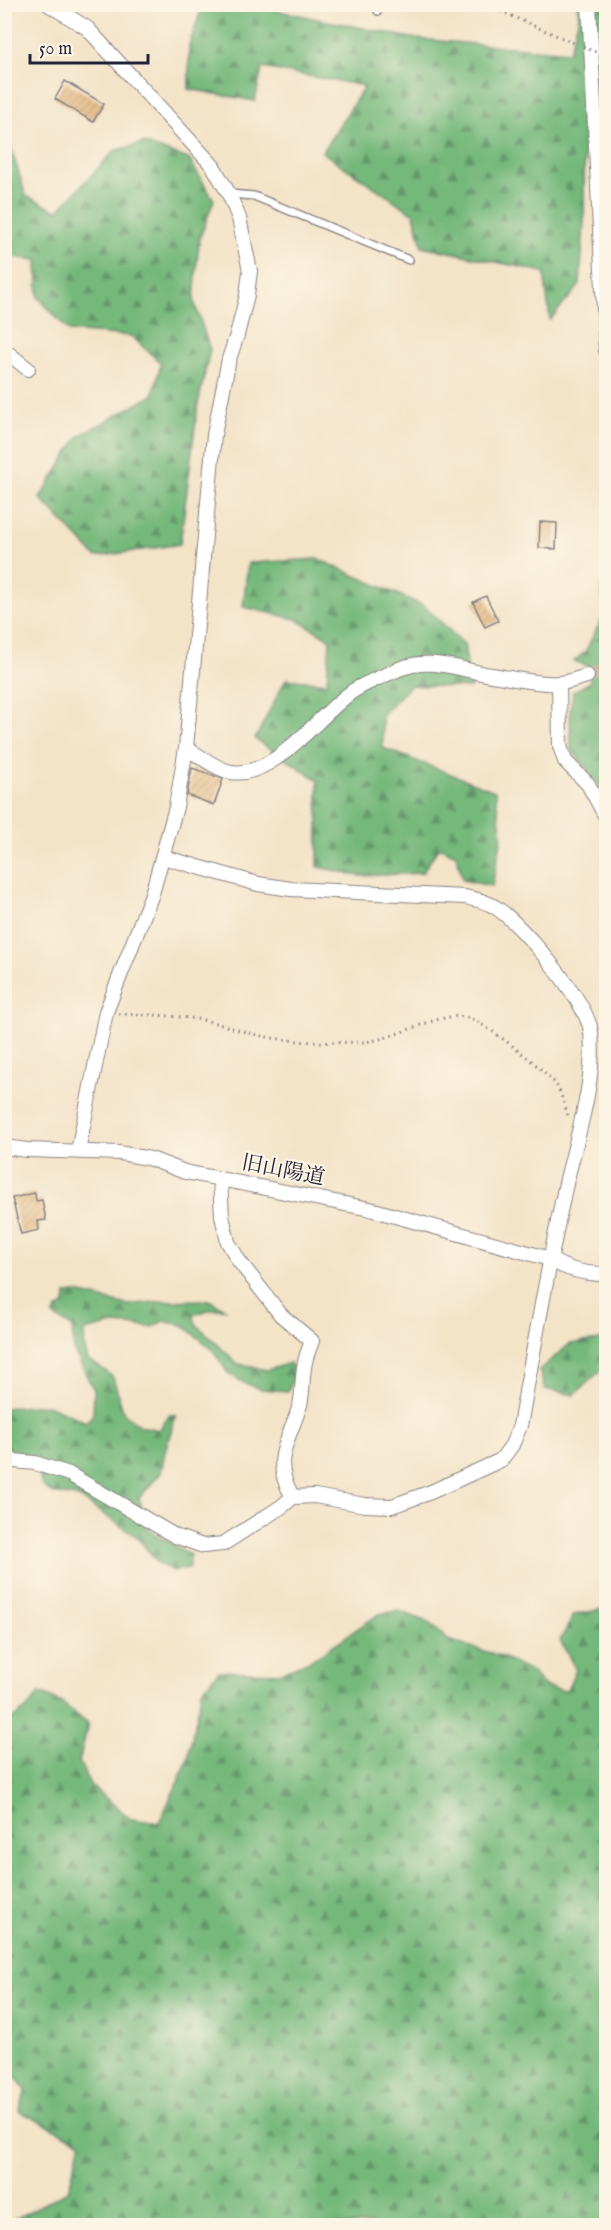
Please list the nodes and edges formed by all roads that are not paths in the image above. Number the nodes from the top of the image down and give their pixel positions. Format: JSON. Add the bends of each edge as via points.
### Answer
{"nodes":[{"id":1,"x":48,"y":4,"type":"edge"},
{"id":2,"x":589,"y":4,"type":"edge"},
{"id":3,"x":229,"y":194,"type":"junction"},
{"id":4,"x":409,"y":261,"type":"dead end"},
{"id":5,"x":4,"y":350,"type":"edge"},
{"id":6,"x":606,"y":350,"type":"edge"},
{"id":7,"x":28,"y":369,"type":"dead end"},
{"id":8,"x":587,"y":676,"type":"tunnel mouth"},
{"id":9,"x":559,"y":683,"type":"junction"},
{"id":10,"x":186,"y":748,"type":"junction"},
{"id":11,"x":606,"y":817,"type":"edge"},
{"id":12,"x":163,"y":857,"type":"junction"},
{"id":13,"x":4,"y":1146,"type":"edge"},
{"id":14,"x":78,"y":1151,"type":"junction"},
{"id":15,"x":220,"y":1180,"type":"junction"},
{"id":16,"x":550,"y":1259,"type":"junction"},
{"id":17,"x":606,"y":1274,"type":"edge"},
{"id":18,"x":4,"y":1460,"type":"edge"},
{"id":19,"x":293,"y":1497,"type":"junction"}],
"edges":[{"from":1,"to":3,"type":"street","via":[[87,28],[110,51],[213,166]]},
{"from":2,"to":6,"type":"street"},
{"from":3,"to":4,"type":"lane","via":[[254,196]]},
{"from":3,"to":10,"type":"street","via":[[250,271],[214,435]]},
{"from":5,"to":7,"type":"street"},
{"from":8,"to":9,"type":"street"},
{"from":9,"to":10,"type":"street","via":[[419,663],[354,690],[288,751],[269,763],[240,773],[228,772]]},
{"from":9,"to":11,"type":"street","via":[[560,746],[565,761],[588,784]]},
{"from":10,"to":12,"type":"street"},
{"from":12,"to":14,"type":"street","via":[[106,1012]]},
{"from":12,"to":16,"type":"street","via":[[258,884],[291,889],[465,897],[495,907],[516,924],[562,978],[591,1028],[587,1090]]},
{"from":13,"to":14,"type":"street","name":"旧山陽道"},
{"from":14,"to":15,"type":"street","name":"旧山陽道","via":[[151,1159]]},
{"from":15,"to":16,"type":"street","name":"旧山陽道","via":[[370,1209]]},
{"from":15,"to":19,"type":"street","via":[[222,1216],[228,1242],[238,1261],[281,1315],[312,1341],[300,1404],[281,1454],[284,1478]]},
{"from":16,"to":17,"type":"street","name":"旧山陽道","via":[[561,1267]]},
{"from":16,"to":19,"type":"street","via":[[520,1426],[501,1460],[392,1506]]},
{"from":18,"to":19,"type":"street","via":[[35,1463],[69,1474],[175,1536],[203,1546],[223,1544]]}]}
